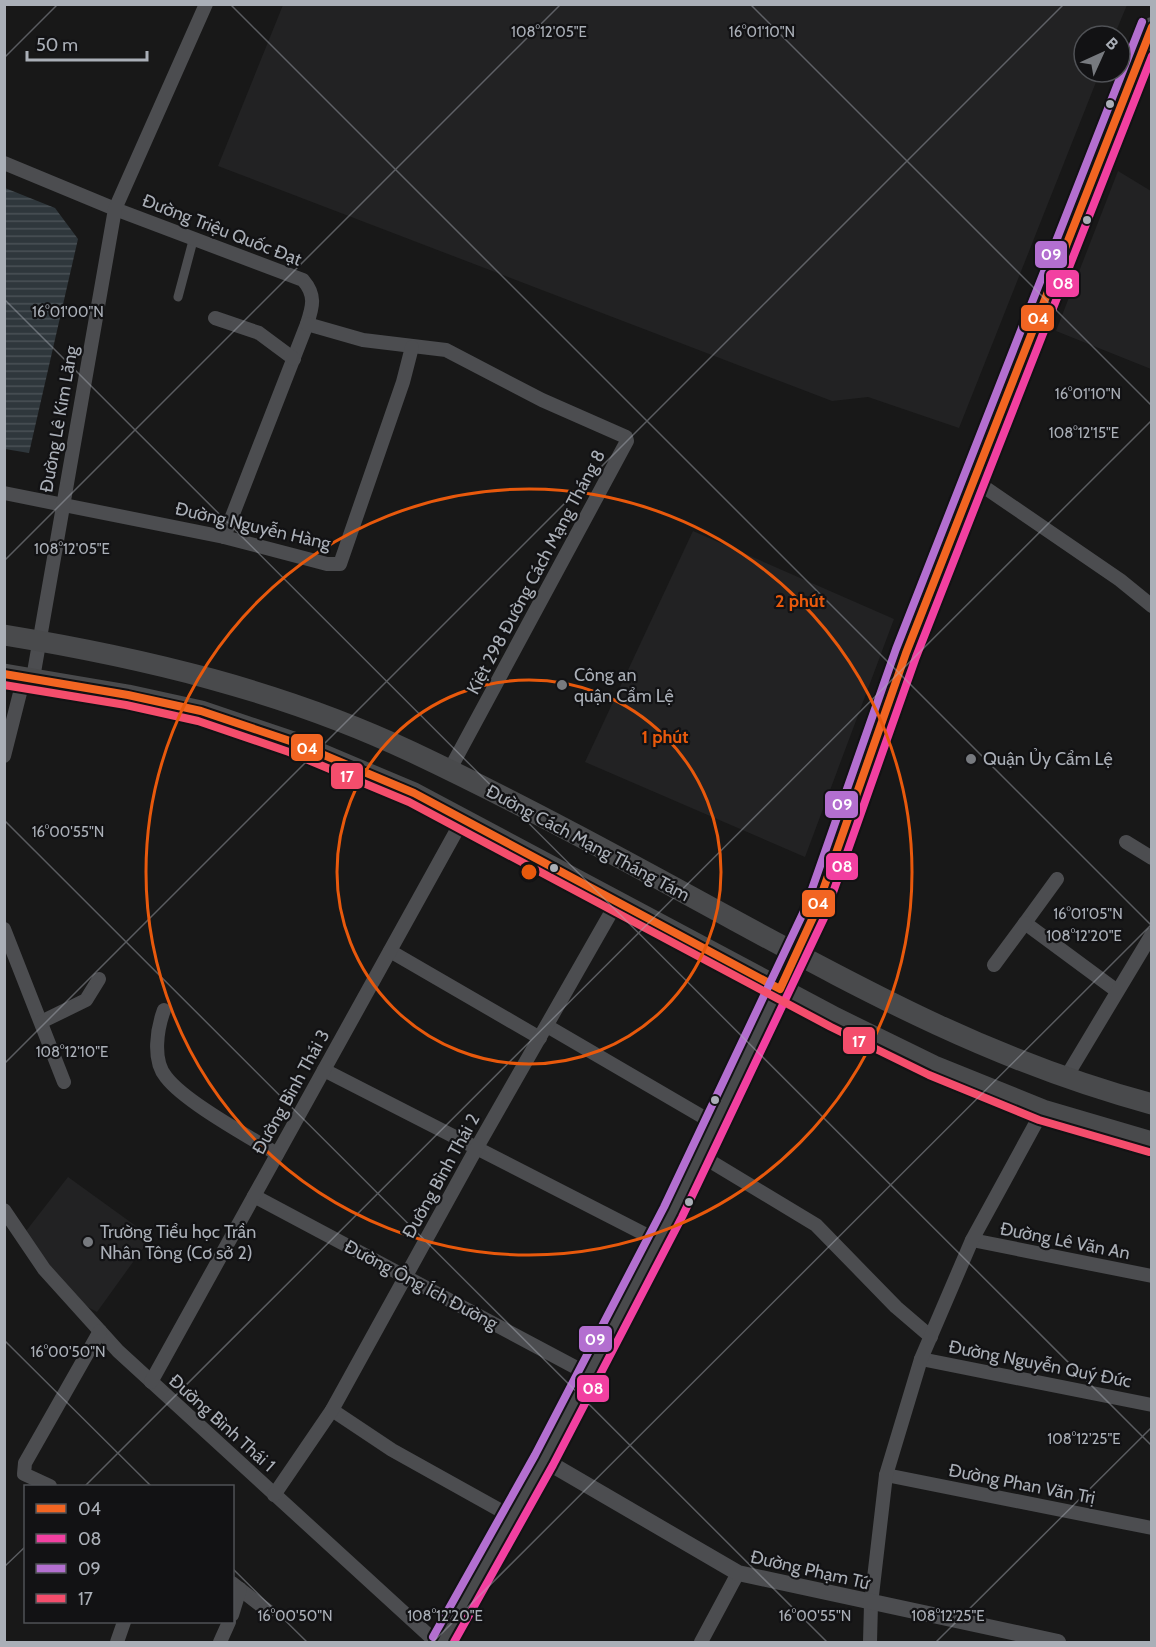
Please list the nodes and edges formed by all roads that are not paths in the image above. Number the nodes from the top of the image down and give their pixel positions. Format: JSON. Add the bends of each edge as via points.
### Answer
{"nodes":[{"id":1,"x":206,"y":4,"type":"edge"},
{"id":2,"x":1152,"y":26,"type":"edge"},
{"id":3,"x":4,"y":163,"type":"edge"},
{"id":4,"x":115,"y":209,"type":"junction"},
{"id":5,"x":194,"y":237,"type":"junction"},
{"id":6,"x":178,"y":297,"type":"dead end"},
{"id":7,"x":215,"y":318,"type":"dead end"},
{"id":8,"x":307,"y":324,"type":"junction"},
{"id":9,"x":412,"y":347,"type":"junction"},
{"id":10,"x":294,"y":359,"type":"junction"},
{"id":11,"x":974,"y":480,"type":"junction"},
{"id":12,"x":4,"y":493,"type":"edge"},
{"id":13,"x":62,"y":503,"type":"junction"},
{"id":14,"x":224,"y":537,"type":"junction"},
{"id":15,"x":1152,"y":605,"type":"edge"},
{"id":16,"x":4,"y":634,"type":"edge"},
{"id":17,"x":39,"y":640,"type":"junction"},
{"id":18,"x":20,"y":676,"type":"edge"},
{"id":19,"x":4,"y":756,"type":"edge"},
{"id":20,"x":449,"y":771,"type":"junction"},
{"id":21,"x":463,"y":819,"type":"junction"},
{"id":22,"x":1126,"y":842,"type":"dead end"},
{"id":23,"x":1152,"y":858,"type":"edge"},
{"id":24,"x":1057,"y":879,"type":"dead end"},
{"id":25,"x":617,"y":902,"type":"junction"},
{"id":26,"x":1025,"y":924,"type":"junction"},
{"id":27,"x":4,"y":929,"type":"edge"},
{"id":28,"x":1152,"y":934,"type":"edge"},
{"id":29,"x":390,"y":951,"type":"junction"},
{"id":30,"x":797,"y":954,"type":"junction"},
{"id":31,"x":994,"y":965,"type":"dead end"},
{"id":32,"x":99,"y":979,"type":"dead end"},
{"id":33,"x":780,"y":989,"type":"junction"},
{"id":34,"x":1118,"y":991,"type":"junction"},
{"id":35,"x":164,"y":1010,"type":"dead end"},
{"id":36,"x":41,"y":1022,"type":"junction"},
{"id":37,"x":544,"y":1032,"type":"junction"},
{"id":38,"x":324,"y":1070,"type":"junction"},
{"id":39,"x":1065,"y":1079,"type":"junction"},
{"id":40,"x":64,"y":1082,"type":"dead end"},
{"id":41,"x":1152,"y":1104,"type":"edge"},
{"id":42,"x":1043,"y":1110,"type":"junction"},
{"id":43,"x":715,"y":1124,"type":"junction"},
{"id":44,"x":1152,"y":1142,"type":"edge"},
{"id":45,"x":476,"y":1149,"type":"junction"},
{"id":46,"x":277,"y":1154,"type":"junction"},
{"id":47,"x":700,"y":1155,"type":"junction"},
{"id":48,"x":254,"y":1196,"type":"junction"},
{"id":49,"x":4,"y":1210,"type":"edge"},
{"id":50,"x":972,"y":1240,"type":"junction"},
{"id":51,"x":658,"y":1241,"type":"junction"},
{"id":52,"x":1152,"y":1276,"type":"edge"},
{"id":53,"x":406,"y":1278,"type":"junction"},
{"id":54,"x":100,"y":1331,"type":"junction"},
{"id":55,"x":931,"y":1337,"type":"junction"},
{"id":56,"x":921,"y":1359,"type":"junction"},
{"id":57,"x":588,"y":1374,"type":"junction"},
{"id":58,"x":151,"y":1382,"type":"junction"},
{"id":59,"x":1152,"y":1405,"type":"edge"},
{"id":60,"x":332,"y":1410,"type":"junction"},
{"id":61,"x":544,"y":1460,"type":"junction"},
{"id":62,"x":886,"y":1475,"type":"junction"},
{"id":63,"x":49,"y":1485,"type":"edge"},
{"id":64,"x":274,"y":1495,"type":"junction"},
{"id":65,"x":512,"y":1517,"type":"junction"},
{"id":66,"x":1152,"y":1528,"type":"edge"},
{"id":67,"x":738,"y":1573,"type":"junction"},
{"id":68,"x":236,"y":1586,"type":"edge"},
{"id":69,"x":871,"y":1604,"type":"junction"},
{"id":70,"x":268,"y":1611,"type":"dead end"},
{"id":71,"x":124,"y":1623,"type":"edge"},
{"id":72,"x":229,"y":1623,"type":"edge"},
{"id":73,"x":117,"y":1642,"type":"edge"},
{"id":74,"x":220,"y":1642,"type":"edge"},
{"id":75,"x":436,"y":1642,"type":"edge"},
{"id":76,"x":442,"y":1642,"type":"edge"},
{"id":77,"x":701,"y":1642,"type":"edge"},
{"id":78,"x":870,"y":1642,"type":"edge"},
{"id":79,"x":1058,"y":1642,"type":"edge"}],
"edges":[{"from":1,"to":4,"type":"street","name":"Đường Lê Kim Lăng"},
{"from":2,"to":11,"type":"main road"},
{"from":3,"to":4,"type":"street","name":"Đường Triệu Quốc Đạt"},
{"from":4,"to":5,"type":"street","name":"Đường Triệu Quốc Đạt"},
{"from":4,"to":13,"type":"street","name":"Đường Lê Kim Lăng"},
{"from":5,"to":6,"type":"street"},
{"from":5,"to":8,"type":"street","name":"Đường Triệu Quốc Đạt","via":[[303,280],[314,303]]},
{"from":7,"to":10,"type":"street","via":[[259,333]]},
{"from":8,"to":9,"type":"street","name":"Kiệt 298 Đường Cách Mạng Tháng 8","via":[[363,340]]},
{"from":8,"to":10,"type":"street","name":"Đường Triệu Quốc Đạt"},
{"from":9,"to":14,"type":"street","name":"Đường Nguyễn Hàng","via":[[404,382],[340,564],[292,556]]},
{"from":9,"to":20,"type":"street","name":"Kiệt 298 Đường Cách Mạng Tháng 8","via":[[446,350],[542,400],[623,434],[627,441]]},
{"from":10,"to":14,"type":"street","name":"Đường Triệu Quốc Đạt"},
{"from":11,"to":15,"type":"street"},
{"from":11,"to":30,"type":"main road","via":[[906,653]]},
{"from":12,"to":13,"type":"street","name":"Đường Nguyễn Hàng"},
{"from":13,"to":14,"type":"street","name":"Đường Nguyễn Hàng"},
{"from":13,"to":17,"type":"street","name":"Đường Lê Kim Lăng"},
{"from":16,"to":17,"type":"highway","name":"Đường Cách Mạng Tháng Tám"},
{"from":17,"to":18,"type":"street","name":"Đường Lê Kim Lăng"},
{"from":17,"to":20,"type":"highway","name":"Đường Cách Mạng Tháng Tám","via":[[160,665],[251,690],[363,731]]},
{"from":18,"to":19,"type":"street","name":"Đường Lê Kim Lăng"},
{"from":18,"to":21,"type":"highway","via":[[161,702],[250,726],[371,774]]},
{"from":20,"to":30,"type":"highway","name":"Đường Cách Mạng Tháng Tám"},
{"from":21,"to":25,"type":"highway"},
{"from":21,"to":29,"type":"street","name":"Đường Bình Thái 3"},
{"from":22,"to":23,"type":"street"},
{"from":24,"to":26,"type":"street"},
{"from":25,"to":33,"type":"highway"},
{"from":25,"to":37,"type":"street","name":"Đường Bình Thái 2"},
{"from":26,"to":31,"type":"street"},
{"from":26,"to":34,"type":"street"},
{"from":27,"to":36,"type":"street"},
{"from":28,"to":34,"type":"street"},
{"from":29,"to":37,"type":"street"},
{"from":29,"to":38,"type":"street","name":"Đường Bình Thái 3"},
{"from":30,"to":33,"type":"main road"},
{"from":30,"to":39,"type":"highway","name":"Đường Cách Mạng Tháng Tám","via":[[944,1030]]},
{"from":32,"to":36,"type":"street","via":[[87,999]]},
{"from":33,"to":42,"type":"highway","via":[[934,1066]]},
{"from":33,"to":43,"type":"main road"},
{"from":34,"to":39,"type":"street"},
{"from":35,"to":46,"type":"street","via":[[157,1044],[164,1076],[216,1116]]},
{"from":36,"to":40,"type":"street"},
{"from":37,"to":43,"type":"street"},
{"from":37,"to":45,"type":"street","name":"Đường Bình Thái 2"},
{"from":38,"to":45,"type":"street"},
{"from":38,"to":46,"type":"street","name":"Đường Bình Thái 3"},
{"from":39,"to":41,"type":"highway","name":"Đường Cách Mạng Tháng Tám"},
{"from":42,"to":44,"type":"highway"},
{"from":42,"to":50,"type":"street"},
{"from":43,"to":47,"type":"main road"},
{"from":45,"to":51,"type":"street"},
{"from":45,"to":53,"type":"street","name":"Đường Bình Thái 2"},
{"from":46,"to":48,"type":"street","name":"Đường Bình Thái 3"},
{"from":47,"to":51,"type":"main road"},
{"from":47,"to":55,"type":"street","via":[[816,1225]]},
{"from":48,"to":53,"type":"street","name":"Đường Ông Ích Đường"},
{"from":48,"to":58,"type":"street","name":"Đường Bình Thái 3"},
{"from":49,"to":54,"type":"street","name":"Đường Bình Thái 1","via":[[44,1269]]},
{"from":50,"to":52,"type":"street","name":"Đường Lê Văn An"},
{"from":50,"to":55,"type":"street"},
{"from":51,"to":57,"type":"main road"},
{"from":53,"to":57,"type":"street","name":"Đường Ông Ích Đường"},
{"from":53,"to":60,"type":"street","name":"Đường Bình Thái 2"},
{"from":54,"to":58,"type":"street","name":"Đường Bình Thái 1"},
{"from":54,"to":63,"type":"street","via":[[25,1463],[24,1474]]},
{"from":55,"to":56,"type":"street"},
{"from":56,"to":59,"type":"street","name":"Đường Nguyễn Quý Đức"},
{"from":56,"to":62,"type":"street"},
{"from":57,"to":61,"type":"main road"},
{"from":58,"to":64,"type":"street","name":"Đường Bình Thái 1"},
{"from":60,"to":64,"type":"street","name":"Đường Bình Thái 2"},
{"from":60,"to":65,"type":"street","via":[[392,1450]]},
{"from":61,"to":65,"type":"main road"},
{"from":61,"to":67,"type":"street","name":"Đường Phạm Tứ"},
{"from":62,"to":66,"type":"street","name":"Đường Phan Văn Trị"},
{"from":62,"to":69,"type":"street"},
{"from":64,"to":75,"type":"street","name":"Đường Bình Thái 1"},
{"from":65,"to":76,"type":"main road"},
{"from":67,"to":69,"type":"street","name":"Đường Phạm Tứ"},
{"from":67,"to":77,"type":"street"},
{"from":68,"to":70,"type":"street"},
{"from":69,"to":78,"type":"street"},
{"from":69,"to":79,"type":"street","name":"Đường Phạm Tứ"},
{"from":71,"to":73,"type":"street"},
{"from":72,"to":74,"type":"street"}]}
